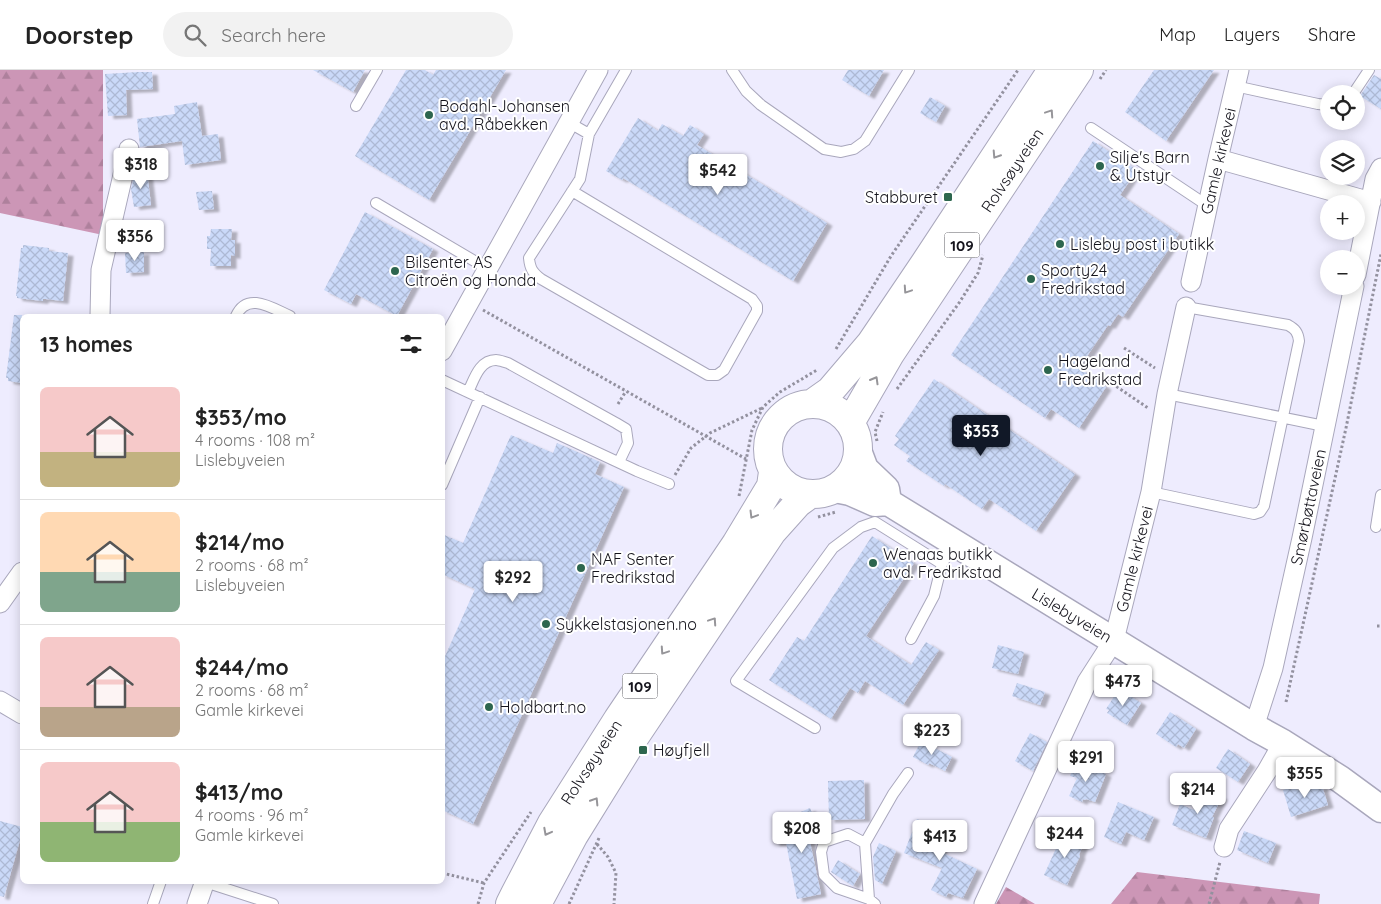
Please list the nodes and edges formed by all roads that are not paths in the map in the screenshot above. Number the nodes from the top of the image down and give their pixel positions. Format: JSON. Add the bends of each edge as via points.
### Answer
{"nodes":[{"id":1,"x":377,"y":70,"type":"edge"},
{"id":2,"x":598,"y":70,"type":"edge"},
{"id":3,"x":626,"y":70,"type":"edge"},
{"id":4,"x":732,"y":70,"type":"edge"},
{"id":5,"x":909,"y":70,"type":"edge"},
{"id":6,"x":1369,"y":70,"type":"edge"},
{"id":7,"x":1073,"y":73,"type":"edge"},
{"id":8,"x":1237,"y":78,"type":"edge"},
{"id":9,"x":1359,"y":85,"type":"edge"},
{"id":10,"x":1320,"y":104,"type":"edge"},
{"id":11,"x":356,"y":106,"type":"dead end"},
{"id":12,"x":568,"y":122,"type":"junction"},
{"id":13,"x":1091,"y":128,"type":"dead end"},
{"id":14,"x":589,"y":134,"type":"junction"},
{"id":15,"x":129,"y":149,"type":"dead end"},
{"id":16,"x":1218,"y":160,"type":"junction"},
{"id":17,"x":1381,"y":168,"type":"edge"},
{"id":18,"x":572,"y":191,"type":"junction"},
{"id":19,"x":1371,"y":202,"type":"junction"},
{"id":20,"x":376,"y":203,"type":"dead end"},
{"id":21,"x":1208,"y":206,"type":"junction"},
{"id":22,"x":1361,"y":250,"type":"edge"},
{"id":23,"x":488,"y":269,"type":"junction"},
{"id":24,"x":1191,"y":282,"type":"dead end"},
{"id":25,"x":1352,"y":295,"type":"edge"},
{"id":26,"x":1186,"y":307,"type":"joint"},
{"id":27,"x":100,"y":314,"type":"edge"},
{"id":28,"x":237,"y":314,"type":"edge"},
{"id":29,"x":286,"y":314,"type":"edge"},
{"id":30,"x":445,"y":346,"type":"edge"},
{"id":31,"x":445,"y":381,"type":"edge"},
{"id":32,"x":1169,"y":386,"type":"junction"},
{"id":33,"x":468,"y":392,"type":"junction"},
{"id":34,"x":480,"y":397,"type":"junction"},
{"id":35,"x":813,"y":404,"type":"junction"},
{"id":36,"x":1283,"y":418,"type":"junction"},
{"id":37,"x":850,"y":423,"type":"junction"},
{"id":38,"x":1324,"y":426,"type":"junction"},
{"id":39,"x":859,"y":453,"type":"junction"},
{"id":40,"x":619,"y":462,"type":"junction"},
{"id":41,"x":773,"y":472,"type":"junction"},
{"id":42,"x":445,"y":478,"type":"edge"},
{"id":43,"x":669,"y":484,"type":"road end"},
{"id":44,"x":835,"y":489,"type":"junction"},
{"id":45,"x":1151,"y":492,"type":"junction"},
{"id":46,"x":809,"y":495,"type":"junction"},
{"id":47,"x":1381,"y":495,"type":"edge"},
{"id":48,"x":882,"y":512,"type":"junction"},
{"id":49,"x":1376,"y":527,"type":"dead end"},
{"id":50,"x":948,"y":554,"type":"junction"},
{"id":51,"x":20,"y":575,"type":"edge"},
{"id":52,"x":0,"y":603,"type":"edge"},
{"id":53,"x":911,"y":639,"type":"dead end"},
{"id":54,"x":1114,"y":640,"type":"junction"},
{"id":55,"x":0,"y":701,"type":"edge"},
{"id":56,"x":20,"y":713,"type":"edge"},
{"id":57,"x":1254,"y":727,"type":"junction"},
{"id":58,"x":815,"y":728,"type":"dead end"},
{"id":59,"x":1283,"y":743,"type":"junction"},
{"id":60,"x":908,"y":773,"type":"dead end"},
{"id":61,"x":1381,"y":809,"type":"edge"},
{"id":62,"x":865,"y":843,"type":"junction"},
{"id":63,"x":1224,"y":847,"type":"road end"},
{"id":64,"x":160,"y":884,"type":"edge"},
{"id":65,"x":204,"y":884,"type":"edge"},
{"id":66,"x":211,"y":884,"type":"edge"},
{"id":67,"x":872,"y":901,"type":"edge"},
{"id":68,"x":153,"y":904,"type":"edge"},
{"id":69,"x":197,"y":904,"type":"edge"},
{"id":70,"x":273,"y":904,"type":"edge"},
{"id":71,"x":510,"y":904,"type":"edge"},
{"id":72,"x":537,"y":904,"type":"edge"},
{"id":73,"x":984,"y":904,"type":"edge"}],
"edges":[{"from":1,"to":11,"type":"lane"},
{"from":2,"to":12,"type":"street"},
{"from":3,"to":14,"type":"lane"},
{"from":4,"to":5,"type":"lane","via":[[746,91],[761,105],[824,149],[840,152],[854,149],[865,141]]},
{"from":6,"to":9,"type":"lane"},
{"from":7,"to":35,"type":"main road","name":"Rolvsøyveien","number":"109","one_way":true,"via":[[930,255],[871,342],[830,391]]},
{"from":37,"to":7,"type":"main road","name":"Rolvsøyveien","number":"109","one_way":true,"via":[[890,354]]},
{"from":8,"to":10,"type":"lane"},
{"from":8,"to":16,"type":"street","name":"Gamle kirkevei"},
{"from":12,"to":14,"type":"lane"},
{"from":12,"to":23,"type":"street"},
{"from":13,"to":21,"type":"lane"},
{"from":14,"to":18,"type":"lane","via":[[580,179]]},
{"from":15,"to":27,"type":"street","via":[[101,270]]},
{"from":16,"to":19,"type":"street"},
{"from":16,"to":21,"type":"street","name":"Gamle kirkevei"},
{"from":17,"to":19,"type":"street","via":[[1375,179]]},
{"from":18,"to":18,"type":"lane","via":[[529,258],[533,273],[708,375],[717,375],[724,370],[757,311],[752,300]]},
{"from":19,"to":22,"type":"street"},
{"from":20,"to":23,"type":"lane"},
{"from":21,"to":24,"type":"street","name":"Gamle kirkevei"},
{"from":23,"to":30,"type":"street"},
{"from":25,"to":38,"type":"street","name":"Smørbøttaveien"},
{"from":26,"to":32,"type":"street","name":"Gamle kirkevei"},
{"from":26,"to":36,"type":"lane","via":[[1288,325],[1295,329],[1299,341]]},
{"from":28,"to":29,"type":"lane","via":[[244,305],[252,303],[264,304]]},
{"from":31,"to":33,"type":"lane"},
{"from":32,"to":36,"type":"lane"},
{"from":32,"to":45,"type":"street","name":"Gamle kirkevei"},
{"from":33,"to":34,"type":"lane"},
{"from":33,"to":40,"type":"lane","via":[[484,363],[495,360],[508,363],[626,430],[628,443]]},
{"from":34,"to":40,"type":"lane"},
{"from":34,"to":42,"type":"lane"},
{"from":35,"to":37,"type":"main road","via":[[835,409]]},
{"from":35,"to":41,"type":"main road","number":"109","via":[[796,407],[779,418],[770,434],[767,454]]},
{"from":36,"to":38,"type":"lane"},
{"from":36,"to":45,"type":"lane","via":[[1260,512],[1254,514]]},
{"from":37,"to":39,"type":"main road"},
{"from":38,"to":57,"type":"street","name":"Smørbøttaveien","via":[[1273,668]]},
{"from":39,"to":44,"type":"main road","via":[[852,474]]},
{"from":39,"to":48,"type":"street","via":[[866,469],[886,489]]},
{"from":40,"to":43,"type":"lane"},
{"from":41,"to":46,"type":"main road","via":[[791,490]]},
{"from":41,"to":71,"type":"main road","name":"Rolvsøyveien","number":"109","one_way":true,"via":[[772,486],[552,823]]},
{"from":44,"to":46,"type":"main road","number":"109"},
{"from":44,"to":48,"type":"street","name":"Lislebyveien","via":[[876,502]]},
{"from":45,"to":54,"type":"street","name":"Gamle kirkevei"},
{"from":72,"to":46,"type":"main road","name":"Rolvsøyveien","number":"109","one_way":true,"via":[[574,835],[634,738],[772,532]]},
{"from":47,"to":49,"type":"lane"},
{"from":48,"to":50,"type":"street","name":"Lislebyveien"},
{"from":48,"to":58,"type":"lane","via":[[833,548],[736,681]]},
{"from":50,"to":53,"type":"lane","via":[[934,596]]},
{"from":50,"to":54,"type":"street","name":"Lislebyveien"},
{"from":51,"to":52,"type":"street"},
{"from":54,"to":57,"type":"street","name":"Lislebyveien"},
{"from":54,"to":73,"type":"street","name":"Gamle kirkevei","via":[[1087,682]]},
{"from":55,"to":56,"type":"street"},
{"from":57,"to":59,"type":"street","name":"Lislebyveien"},
{"from":59,"to":61,"type":"street","name":"Lislebyveien"},
{"from":59,"to":63,"type":"street","via":[[1229,829]]},
{"from":60,"to":62,"type":"lane"},
{"from":62,"to":67,"type":"lane"},
{"from":62,"to":67,"type":"lane","via":[[848,834],[824,842],[821,852],[824,875],[837,888]]},
{"from":64,"to":68,"type":"lane"},
{"from":65,"to":69,"type":"street"},
{"from":66,"to":70,"type":"lane"}]}
